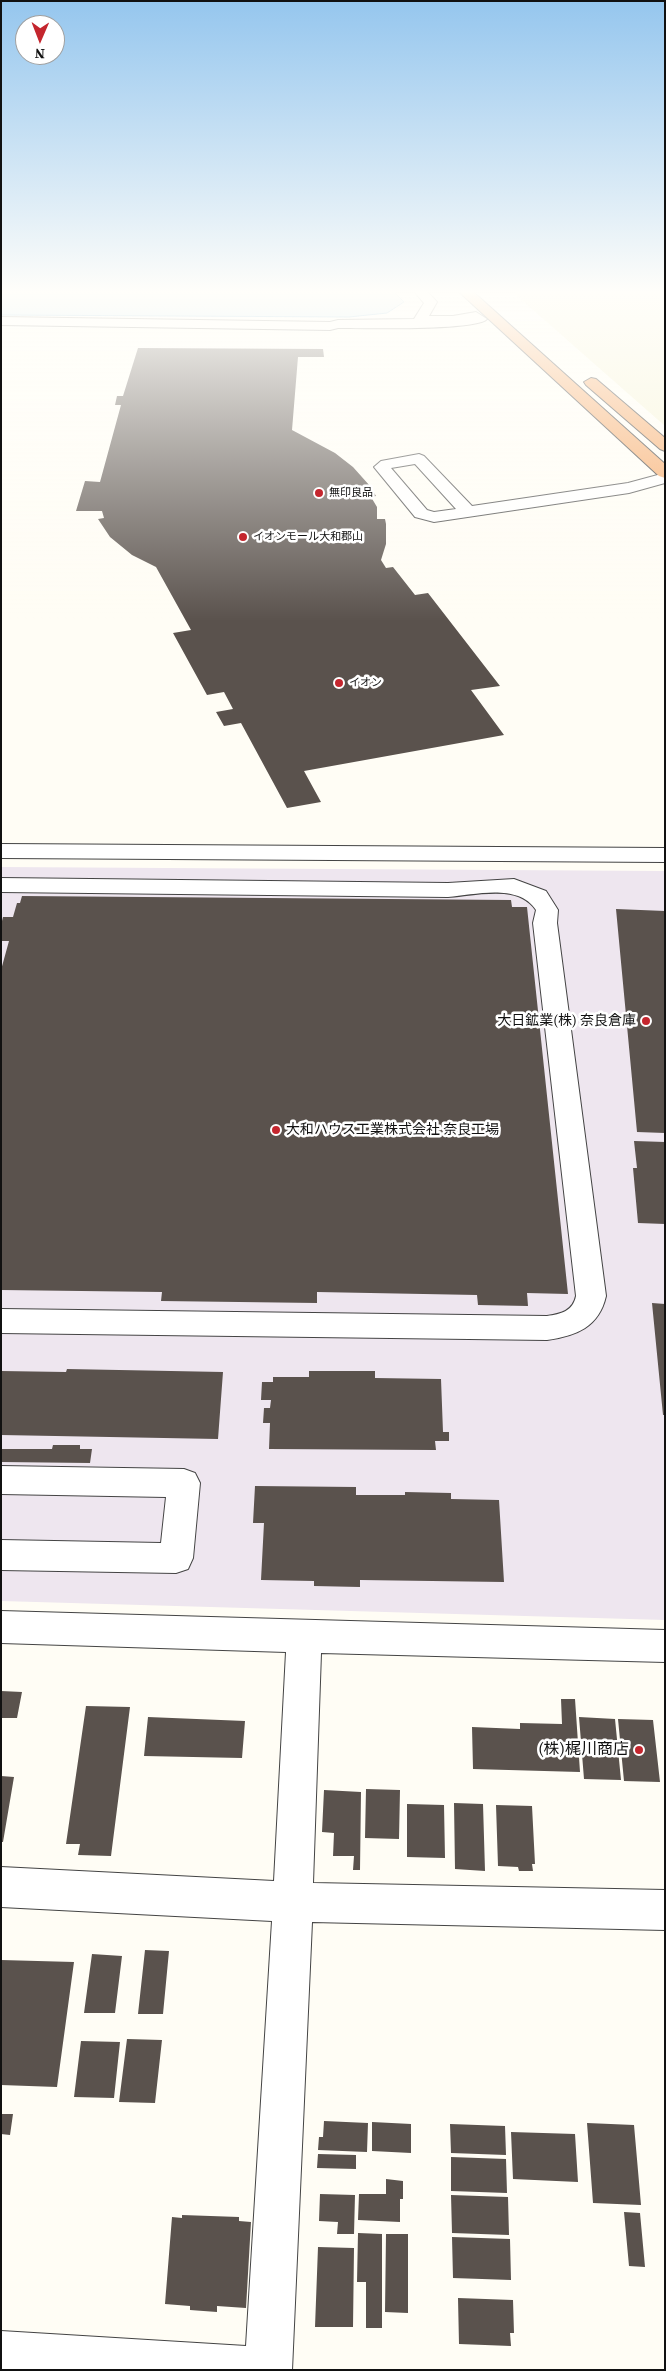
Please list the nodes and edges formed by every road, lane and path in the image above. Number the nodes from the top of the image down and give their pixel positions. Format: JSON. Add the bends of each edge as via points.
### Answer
{"nodes":[{"id":1,"x":584,"y":400,"type":"edge"},
{"id":2,"x":612,"y":400,"type":"edge"},
{"id":3,"x":665,"y":446,"type":"edge"},
{"id":4,"x":665,"y":473,"type":"edge"},
{"id":5,"x":665,"y":478,"type":"edge"},
{"id":6,"x":468,"y":512,"type":"junction"},
{"id":7,"x":1,"y":851,"type":"edge"},
{"id":8,"x":665,"y":856,"type":"edge"},
{"id":9,"x":1,"y":885,"type":"edge"},
{"id":10,"x":1,"y":1320,"type":"edge"},
{"id":11,"x":1,"y":1480,"type":"edge"},
{"id":12,"x":1,"y":1555,"type":"edge"},
{"id":13,"x":1,"y":1627,"type":"edge"},
{"id":14,"x":304,"y":1636,"type":"junction"},
{"id":15,"x":665,"y":1646,"type":"edge"},
{"id":16,"x":1,"y":1887,"type":"edge"},
{"id":17,"x":293,"y":1902,"type":"junction"},
{"id":18,"x":665,"y":1910,"type":"edge"},
{"id":19,"x":1,"y":2354,"type":"edge"},
{"id":20,"x":262,"y":2370,"type":"edge"},
{"id":21,"x":268,"y":2370,"type":"edge"}],
"edges":[{"from":1,"to":4,"type":"highway"},
{"from":2,"to":3,"type":"highway"},
{"from":5,"to":6,"type":"street","via":[[629,488]]},
{"from":6,"to":6,"type":"street","via":[[434,517],[422,514],[382,469],[387,464],[426,458]]},
{"from":7,"to":8,"type":"street"},
{"from":9,"to":10,"type":"street","via":[[448,890],[514,886],[538,896],[547,910],[545,923],[591,1296],[582,1316],[561,1326],[547,1328]]},
{"from":11,"to":12,"type":"street","via":[[184,1483],[176,1558]]},
{"from":13,"to":14,"type":"street"},
{"from":14,"to":15,"type":"street"},
{"from":14,"to":17,"type":"street"},
{"from":16,"to":17,"type":"street"},
{"from":17,"to":18,"type":"street"},
{"from":17,"to":21,"type":"street"},
{"from":19,"to":20,"type":"street"}]}
